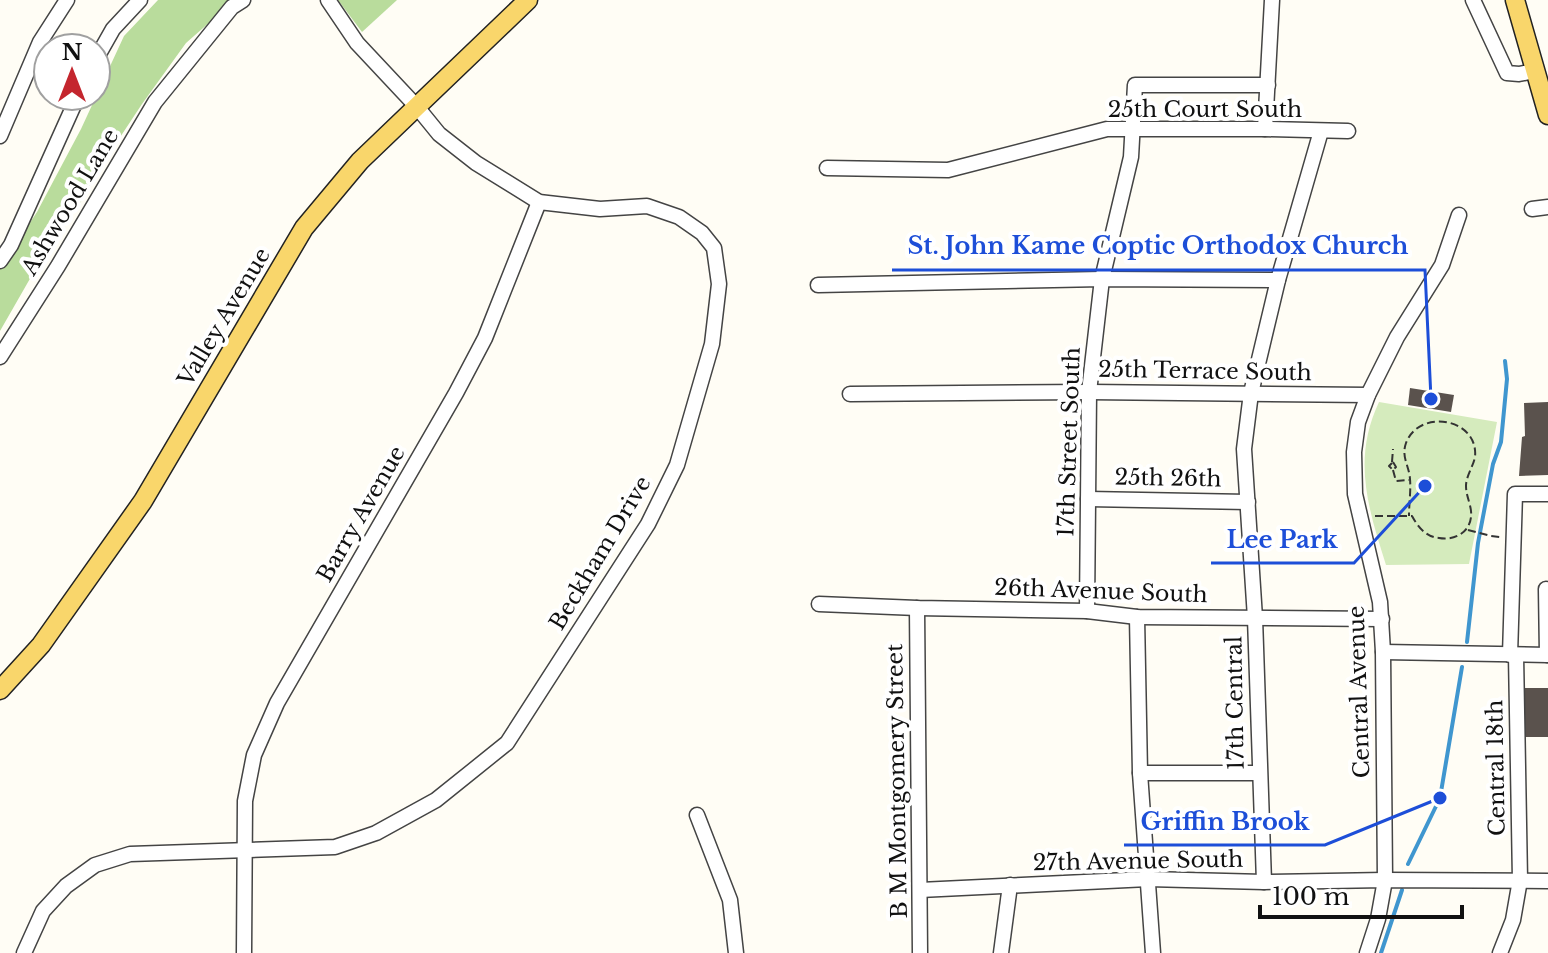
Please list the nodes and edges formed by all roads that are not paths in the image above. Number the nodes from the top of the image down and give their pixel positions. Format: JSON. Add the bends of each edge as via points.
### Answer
{"nodes":[{"id":1,"x":67,"y":0,"type":"edge"},
{"id":2,"x":140,"y":0,"type":"edge"},
{"id":3,"x":243,"y":0,"type":"edge"},
{"id":4,"x":328,"y":0,"type":"edge"},
{"id":5,"x":528,"y":0,"type":"edge"},
{"id":6,"x":1272,"y":0,"type":"edge"},
{"id":7,"x":1473,"y":0,"type":"edge"},
{"id":8,"x":1515,"y":0,"type":"edge"},
{"id":9,"x":111,"y":32,"type":"edge"},
{"id":10,"x":1534,"y":71,"type":"junction"},
{"id":11,"x":1268,"y":85,"type":"junction"},
{"id":12,"x":417,"y":107,"type":"junction"},
{"id":13,"x":71,"y":112,"type":"edge"},
{"id":14,"x":1548,"y":115,"type":"edge"},
{"id":15,"x":1134,"y":128,"type":"junction"},
{"id":16,"x":1265,"y":129,"type":"junction"},
{"id":17,"x":1321,"y":131,"type":"junction"},
{"id":18,"x":1348,"y":131,"type":"dead end"},
{"id":19,"x":0,"y":136,"type":"edge"},
{"id":20,"x":827,"y":168,"type":"dead end"},
{"id":21,"x":539,"y":202,"type":"junction"},
{"id":22,"x":1548,"y":207,"type":"edge"},
{"id":23,"x":1532,"y":209,"type":"dead end"},
{"id":24,"x":1459,"y":215,"type":"dead end"},
{"id":25,"x":23,"y":219,"type":"junction"},
{"id":26,"x":0,"y":243,"type":"edge"},
{"id":27,"x":0,"y":261,"type":"edge"},
{"id":28,"x":1102,"y":279,"type":"junction"},
{"id":29,"x":1278,"y":280,"type":"junction"},
{"id":30,"x":818,"y":285,"type":"dead end"},
{"id":31,"x":0,"y":357,"type":"edge"},
{"id":32,"x":1089,"y":392,"type":"junction"},
{"id":33,"x":1251,"y":393,"type":"junction"},
{"id":34,"x":850,"y":394,"type":"dead end"},
{"id":35,"x":1368,"y":395,"type":"junction"},
{"id":36,"x":1548,"y":494,"type":"edge"},
{"id":37,"x":1088,"y":499,"type":"junction"},
{"id":38,"x":1248,"y":502,"type":"junction"},
{"id":39,"x":1546,"y":589,"type":"dead end"},
{"id":40,"x":819,"y":604,"type":"dead end"},
{"id":41,"x":917,"y":608,"type":"junction"},
{"id":42,"x":1087,"y":611,"type":"junction"},
{"id":43,"x":1137,"y":617,"type":"junction"},
{"id":44,"x":1255,"y":618,"type":"junction"},
{"id":45,"x":1382,"y":619,"type":"junction"},
{"id":46,"x":1383,"y":652,"type":"junction"},
{"id":47,"x":1513,"y":655,"type":"junction"},
{"id":48,"x":1547,"y":655,"type":"edge"},
{"id":49,"x":0,"y":690,"type":"edge"},
{"id":50,"x":1140,"y":773,"type":"junction"},
{"id":51,"x":1259,"y":773,"type":"junction"},
{"id":52,"x":697,"y":815,"type":"dead end"},
{"id":53,"x":245,"y":851,"type":"junction"},
{"id":54,"x":1148,"y":879,"type":"junction"},
{"id":55,"x":1385,"y":880,"type":"junction"},
{"id":56,"x":1520,"y":880,"type":"junction"},
{"id":57,"x":1548,"y":881,"type":"edge"},
{"id":58,"x":1264,"y":882,"type":"junction"},
{"id":59,"x":1010,"y":885,"type":"junction"},
{"id":60,"x":920,"y":890,"type":"junction"},
{"id":61,"x":24,"y":953,"type":"edge"},
{"id":62,"x":244,"y":953,"type":"edge"},
{"id":63,"x":736,"y":953,"type":"edge"},
{"id":64,"x":920,"y":953,"type":"edge"},
{"id":65,"x":1001,"y":953,"type":"edge"},
{"id":66,"x":1153,"y":953,"type":"edge"},
{"id":67,"x":1367,"y":953,"type":"edge"},
{"id":68,"x":1500,"y":953,"type":"edge"}],
"edges":[{"from":1,"to":19,"type":"street","via":[[40,42]]},
{"from":2,"to":9,"type":"street"},
{"from":3,"to":31,"type":"street","name":"Ashwood Lane","via":[[155,102]]},
{"from":4,"to":12,"type":"street","name":"Beckham Drive","via":[[357,43]]},
{"from":5,"to":12,"type":"main road","name":"Valley Avenue"},
{"from":6,"to":11,"type":"street"},
{"from":7,"to":10,"type":"street","via":[[1507,73]]},
{"from":8,"to":10,"type":"main road"},
{"from":10,"to":14,"type":"main road"},
{"from":11,"to":15,"type":"street","name":"17th Street South","via":[[1135,85]]},
{"from":11,"to":16,"type":"street"},
{"from":12,"to":21,"type":"street","name":"Beckham Drive","via":[[439,134],[476,163]]},
{"from":12,"to":49,"type":"main road","name":"Valley Avenue","via":[[360,161],[304,228],[143,501],[41,645]]},
{"from":13,"to":25,"type":"street"},
{"from":15,"to":16,"type":"street","name":"25th Court South"},
{"from":15,"to":20,"type":"street","name":"25th Court South","via":[[1107,129],[948,170]]},
{"from":15,"to":28,"type":"street","name":"17th Street South"},
{"from":16,"to":17,"type":"street","name":"25th Court South"},
{"from":17,"to":18,"type":"street","name":"25th Court South"},
{"from":17,"to":29,"type":"street","name":"17th Central"},
{"from":21,"to":53,"type":"street","name":"Barry Avenue","via":[[485,338],[277,703],[254,755],[245,801]]},
{"from":21,"to":53,"type":"street","name":"Beckham Drive","via":[[600,209],[647,206],[679,217],[714,248],[719,284],[712,344],[677,465],[648,524],[507,743],[436,800],[376,833],[335,847]]},
{"from":22,"to":23,"type":"street"},
{"from":24,"to":35,"type":"street","name":"Central Avenue","via":[[1442,265]]},
{"from":25,"to":26,"type":"street"},
{"from":25,"to":27,"type":"street"},
{"from":28,"to":29,"type":"street"},
{"from":28,"to":30,"type":"street"},
{"from":28,"to":32,"type":"street","name":"17th Street South"},
{"from":29,"to":33,"type":"street","name":"17th Central"},
{"from":32,"to":33,"type":"street","name":"25th Terrace South"},
{"from":32,"to":34,"type":"street","name":"25th Terrace South"},
{"from":32,"to":37,"type":"street","name":"17th Street South"},
{"from":33,"to":35,"type":"street","name":"25th Terrace South"},
{"from":33,"to":38,"type":"street","name":"17th Central","via":[[1244,449]]},
{"from":35,"to":45,"type":"street","name":"Central Avenue","via":[[1354,452],[1355,494]]},
{"from":36,"to":47,"type":"street","name":"Central 18th","via":[[1515,494]]},
{"from":37,"to":38,"type":"street","name":"25th 26th"},
{"from":37,"to":42,"type":"street","name":"17th Street South"},
{"from":38,"to":44,"type":"street","name":"17th Central"},
{"from":39,"to":48,"type":"street"},
{"from":40,"to":41,"type":"street","name":"26th Avenue South"},
{"from":41,"to":42,"type":"street","name":"26th Avenue South"},
{"from":41,"to":60,"type":"street","name":"B M Montgomery Street"},
{"from":42,"to":43,"type":"street","name":"26th Avenue South"},
{"from":43,"to":44,"type":"street","name":"26th Avenue South"},
{"from":43,"to":50,"type":"street"},
{"from":44,"to":45,"type":"street","name":"26th Avenue South"},
{"from":44,"to":51,"type":"street","name":"17th Central"},
{"from":45,"to":46,"type":"street","name":"Central Avenue"},
{"from":46,"to":47,"type":"street"},
{"from":46,"to":55,"type":"street","name":"Central Avenue"},
{"from":47,"to":48,"type":"street"},
{"from":47,"to":56,"type":"street","name":"Central 18th"},
{"from":50,"to":51,"type":"street"},
{"from":50,"to":54,"type":"street"},
{"from":51,"to":58,"type":"street","name":"17th Central"},
{"from":52,"to":63,"type":"street","via":[[730,900]]},
{"from":53,"to":61,"type":"street","name":"Beckham Drive","via":[[130,854],[95,865],[43,911]]},
{"from":53,"to":62,"type":"street","name":"Barry Avenue"},
{"from":54,"to":58,"type":"street","name":"27th Avenue South"},
{"from":54,"to":59,"type":"street","name":"27th Avenue South"},
{"from":54,"to":66,"type":"street"},
{"from":55,"to":56,"type":"street","name":"27th Avenue South"},
{"from":55,"to":58,"type":"street","name":"27th Avenue South"},
{"from":55,"to":67,"type":"street","name":"Central Avenue"},
{"from":56,"to":57,"type":"street","name":"27th Avenue South"},
{"from":56,"to":68,"type":"street","name":"Central 18th"},
{"from":59,"to":60,"type":"street","name":"27th Avenue South"},
{"from":59,"to":65,"type":"street"},
{"from":60,"to":64,"type":"street","name":"B M Montgomery Street"}]}
